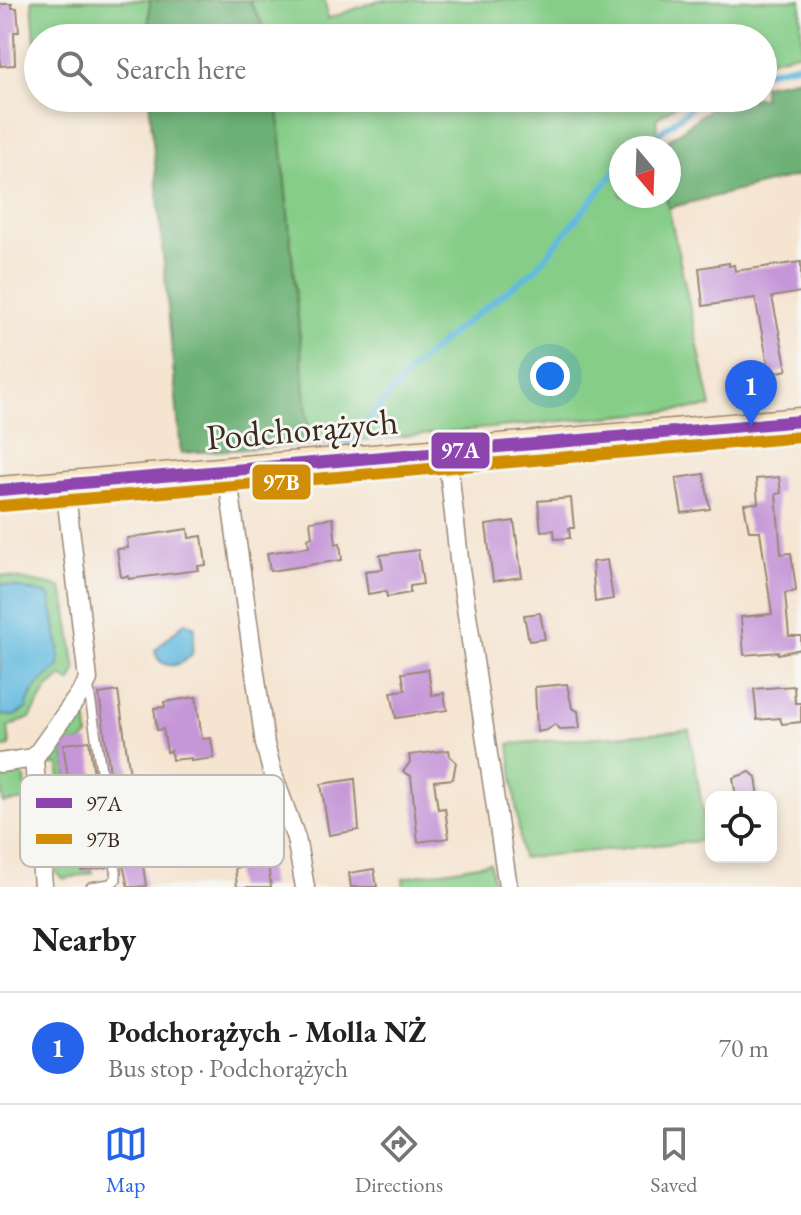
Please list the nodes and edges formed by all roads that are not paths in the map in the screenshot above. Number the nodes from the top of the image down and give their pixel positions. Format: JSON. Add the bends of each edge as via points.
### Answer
{"nodes":[{"id":1,"x":801,"y":421,"type":"edge"},
{"id":2,"x":447,"y":452,"type":"junction"},
{"id":3,"x":227,"y":472,"type":"junction"},
{"id":4,"x":65,"y":486,"type":"junction"},
{"id":5,"x":0,"y":490,"type":"edge"},
{"id":6,"x":88,"y":679,"type":"junction"},
{"id":7,"x":34,"y":758,"type":"junction"},
{"id":8,"x":0,"y":763,"type":"edge"},
{"id":9,"x":35,"y":775,"type":"edge"},
{"id":10,"x":102,"y":775,"type":"edge"},
{"id":11,"x":275,"y":775,"type":"edge"},
{"id":12,"x":284,"y":802,"type":"edge"},
{"id":13,"x":42,"y":867,"type":"edge"},
{"id":14,"x":116,"y":867,"type":"edge"},
{"id":15,"x":43,"y":887,"type":"edge"},
{"id":16,"x":91,"y":887,"type":"edge"},
{"id":17,"x":305,"y":887,"type":"edge"},
{"id":18,"x":508,"y":887,"type":"edge"}],
"edges":[{"from":1,"to":2,"type":"street","name":"Podchorążych"},
{"from":2,"to":3,"type":"street","name":"Podchorążych"},
{"from":2,"to":18,"type":"street"},
{"from":3,"to":4,"type":"street","name":"Podchorążych"},
{"from":3,"to":11,"type":"street","via":[[265,744]]},
{"from":4,"to":5,"type":"street","name":"Podchorążych"},
{"from":4,"to":6,"type":"street"},
{"from":6,"to":7,"type":"street"},
{"from":6,"to":10,"type":"lane"},
{"from":7,"to":8,"type":"street"},
{"from":7,"to":9,"type":"street"},
{"from":12,"to":17,"type":"street"},
{"from":13,"to":15,"type":"street"},
{"from":14,"to":16,"type":"lane","via":[[116,879],[110,884]]}]}
